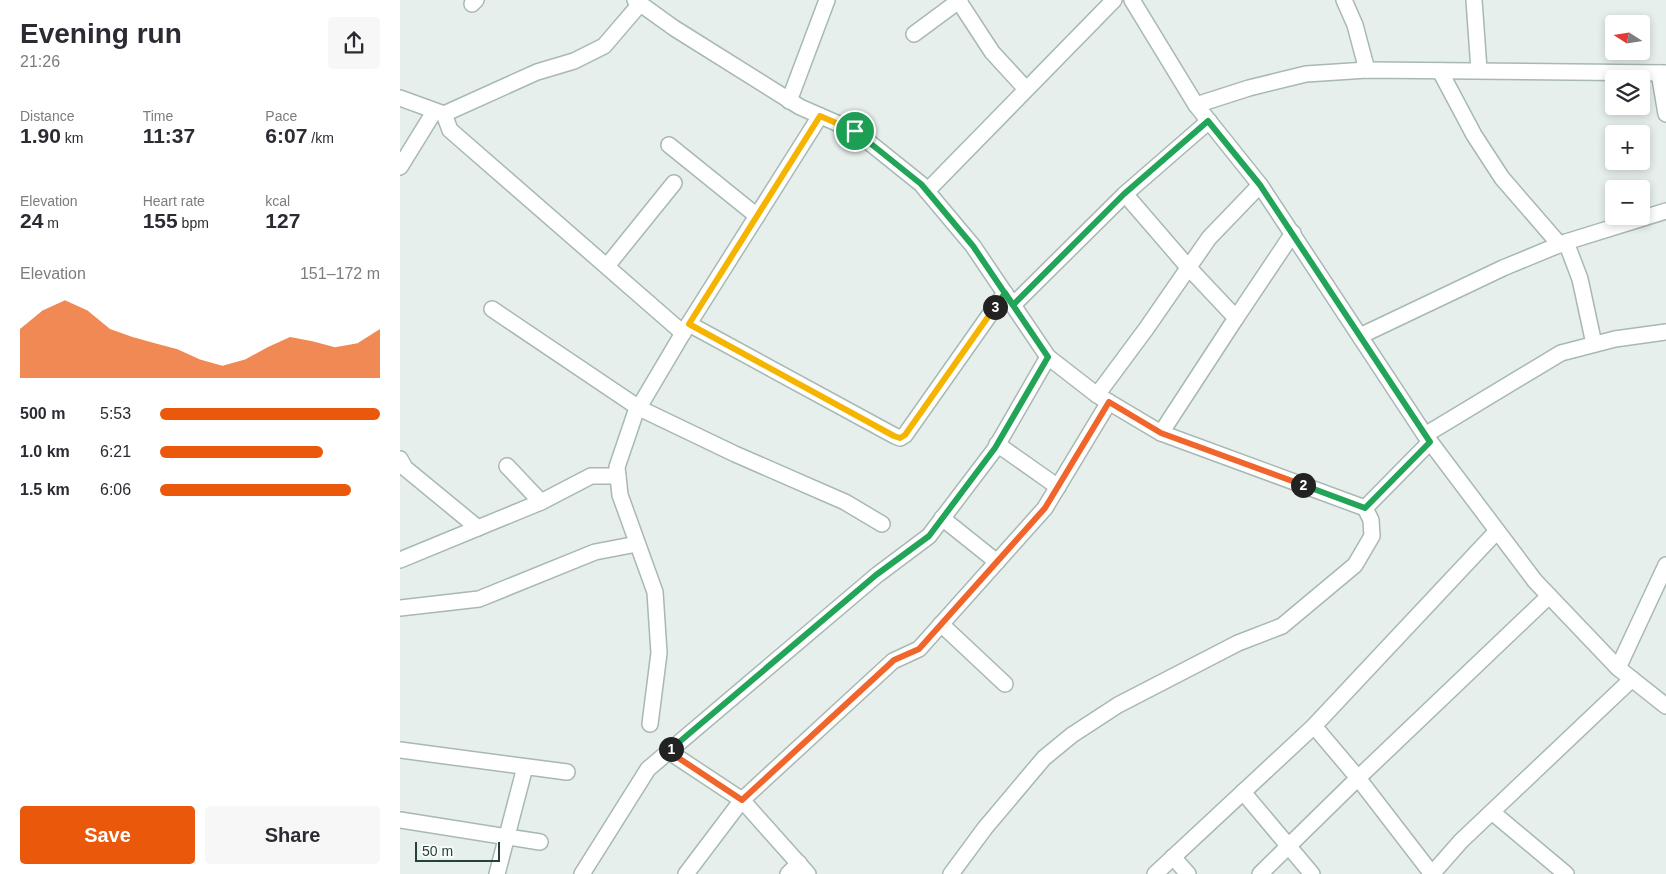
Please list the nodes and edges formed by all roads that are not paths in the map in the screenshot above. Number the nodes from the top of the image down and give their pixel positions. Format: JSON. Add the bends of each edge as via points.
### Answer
{"nodes":[{"id":1,"x":827,"y":0,"type":"edge"},
{"id":2,"x":959,"y":0,"type":"edge"},
{"id":3,"x":1114,"y":0,"type":"edge"},
{"id":4,"x":1132,"y":0,"type":"edge"},
{"id":5,"x":1344,"y":0,"type":"edge"},
{"id":6,"x":1474,"y":0,"type":"edge"},
{"id":7,"x":637,"y":2,"type":"edge"},
{"id":8,"x":914,"y":34,"type":"dead end"},
{"id":9,"x":1366,"y":70,"type":"junction"},
{"id":10,"x":1479,"y":70,"type":"junction"},
{"id":11,"x":1440,"y":71,"type":"junction"},
{"id":12,"x":1663,"y":73,"type":"edge"},
{"id":13,"x":1026,"y":89,"type":"junction"},
{"id":14,"x":400,"y":98,"type":"edge"},
{"id":15,"x":790,"y":101,"type":"junction"},
{"id":16,"x":1196,"y":105,"type":"junction"},
{"id":17,"x":439,"y":113,"type":"junction"},
{"id":18,"x":1666,"y":114,"type":"edge"},
{"id":19,"x":820,"y":116,"type":"junction"},
{"id":20,"x":1208,"y":121,"type":"junction"},
{"id":21,"x":669,"y":145,"type":"dead end"},
{"id":22,"x":400,"y":167,"type":"edge"},
{"id":23,"x":674,"y":184,"type":"dead end"},
{"id":24,"x":1260,"y":185,"type":"junction"},
{"id":25,"x":927,"y":191,"type":"junction"},
{"id":26,"x":1124,"y":194,"type":"junction"},
{"id":27,"x":1666,"y":211,"type":"edge"},
{"id":28,"x":757,"y":216,"type":"junction"},
{"id":29,"x":1293,"y":233,"type":"junction"},
{"id":30,"x":1563,"y":244,"type":"junction"},
{"id":31,"x":607,"y":266,"type":"junction"},
{"id":32,"x":1188,"y":268,"type":"junction"},
{"id":33,"x":1009,"y":299,"type":"junction"},
{"id":34,"x":492,"y":309,"type":"dead end"},
{"id":35,"x":1236,"y":318,"type":"junction"},
{"id":36,"x":686,"y":329,"type":"junction"},
{"id":37,"x":1666,"y":332,"type":"edge"},
{"id":38,"x":1360,"y":336,"type":"junction"},
{"id":39,"x":1594,"y":344,"type":"junction"},
{"id":40,"x":1048,"y":357,"type":"junction"},
{"id":41,"x":1103,"y":398,"type":"junction"},
{"id":42,"x":639,"y":408,"type":"junction"},
{"id":43,"x":1161,"y":433,"type":"junction"},
{"id":44,"x":1427,"y":439,"type":"junction"},
{"id":45,"x":998,"y":444,"type":"junction"},
{"id":46,"x":400,"y":459,"type":"edge"},
{"id":47,"x":507,"y":466,"type":"dead end"},
{"id":48,"x":618,"y":476,"type":"junction"},
{"id":49,"x":1058,"y":487,"type":"junction"},
{"id":50,"x":541,"y":502,"type":"junction"},
{"id":51,"x":1365,"y":508,"type":"junction"},
{"id":52,"x":942,"y":518,"type":"junction"},
{"id":53,"x":882,"y":524,"type":"dead end"},
{"id":54,"x":478,"y":528,"type":"junction"},
{"id":55,"x":1497,"y":531,"type":"junction"},
{"id":56,"x":637,"y":544,"type":"junction"},
{"id":57,"x":400,"y":560,"type":"edge"},
{"id":58,"x":997,"y":562,"type":"junction"},
{"id":59,"x":1666,"y":565,"type":"edge"},
{"id":60,"x":1549,"y":596,"type":"junction"},
{"id":61,"x":400,"y":608,"type":"edge"},
{"id":62,"x":941,"y":624,"type":"junction"},
{"id":63,"x":1618,"y":668,"type":"junction"},
{"id":64,"x":1632,"y":679,"type":"junction"},
{"id":65,"x":1005,"y":684,"type":"dead end"},
{"id":66,"x":1666,"y":706,"type":"edge"},
{"id":67,"x":650,"y":724,"type":"dead end"},
{"id":68,"x":1314,"y":726,"type":"junction"},
{"id":69,"x":400,"y":750,"type":"edge"},
{"id":70,"x":668,"y":751,"type":"junction"},
{"id":71,"x":525,"y":767,"type":"junction"},
{"id":72,"x":567,"y":772,"type":"dead end"},
{"id":73,"x":1358,"y":778,"type":"junction"},
{"id":74,"x":1243,"y":792,"type":"junction"},
{"id":75,"x":742,"y":800,"type":"junction"},
{"id":76,"x":1492,"y":812,"type":"junction"},
{"id":77,"x":400,"y":820,"type":"edge"},
{"id":78,"x":506,"y":837,"type":"junction"},
{"id":79,"x":540,"y":842,"type":"dead end"},
{"id":80,"x":1289,"y":846,"type":"junction"},
{"id":81,"x":1173,"y":857,"type":"junction"},
{"id":82,"x":798,"y":870,"type":"edge"},
{"id":83,"x":956,"y":873,"type":"edge"},
{"id":84,"x":497,"y":874,"type":"edge"},
{"id":85,"x":582,"y":874,"type":"edge"},
{"id":86,"x":686,"y":874,"type":"edge"},
{"id":87,"x":1154,"y":874,"type":"edge"},
{"id":88,"x":1188,"y":874,"type":"edge"},
{"id":89,"x":1260,"y":874,"type":"edge"},
{"id":90,"x":1312,"y":874,"type":"edge"},
{"id":91,"x":1566,"y":874,"type":"edge"}],
"edges":[{"from":1,"to":15,"type":"street"},
{"from":2,"to":8,"type":"street"},
{"from":2,"to":13,"type":"street","via":[[992,52]]},
{"from":3,"to":13,"type":"street"},
{"from":4,"to":16,"type":"street"},
{"from":5,"to":9,"type":"street","via":[[1355,25]]},
{"from":6,"to":10,"type":"street"},
{"from":7,"to":15,"type":"street"},
{"from":7,"to":17,"type":"street","via":[[604,46],[574,61],[537,72]]},
{"from":9,"to":11,"type":"street"},
{"from":9,"to":16,"type":"street","via":[[1306,74]]},
{"from":10,"to":11,"type":"street"},
{"from":10,"to":12,"type":"street"},
{"from":11,"to":30,"type":"street","via":[[1474,135],[1502,178]]},
{"from":12,"to":18,"type":"street"},
{"from":13,"to":25,"type":"street"},
{"from":14,"to":17,"type":"street"},
{"from":15,"to":19,"type":"street"},
{"from":16,"to":20,"type":"street"},
{"from":17,"to":22,"type":"street"},
{"from":17,"to":31,"type":"street","via":[[450,130]]},
{"from":19,"to":25,"type":"street","via":[[855,131]]},
{"from":19,"to":28,"type":"street"},
{"from":20,"to":24,"type":"street"},
{"from":20,"to":26,"type":"street"},
{"from":21,"to":28,"type":"street"},
{"from":23,"to":31,"type":"street"},
{"from":24,"to":29,"type":"street"},
{"from":24,"to":32,"type":"street","via":[[1209,238]]},
{"from":25,"to":33,"type":"street","via":[[973,246]]},
{"from":26,"to":32,"type":"street"},
{"from":26,"to":33,"type":"street"},
{"from":27,"to":30,"type":"street"},
{"from":28,"to":36,"type":"street"},
{"from":29,"to":35,"type":"street"},
{"from":29,"to":38,"type":"street"},
{"from":30,"to":38,"type":"street","via":[[1503,268]]},
{"from":30,"to":39,"type":"street","via":[[1582,289]]},
{"from":31,"to":36,"type":"street"},
{"from":32,"to":35,"type":"street"},
{"from":32,"to":41,"type":"street"},
{"from":33,"to":36,"type":"street","via":[[900,438]]},
{"from":33,"to":40,"type":"street"},
{"from":34,"to":42,"type":"street"},
{"from":35,"to":43,"type":"street"},
{"from":36,"to":42,"type":"street"},
{"from":37,"to":39,"type":"street"},
{"from":38,"to":44,"type":"street"},
{"from":39,"to":44,"type":"street","via":[[1561,353]]},
{"from":40,"to":41,"type":"street"},
{"from":40,"to":45,"type":"street"},
{"from":41,"to":43,"type":"street"},
{"from":41,"to":49,"type":"street"},
{"from":42,"to":48,"type":"street","via":[[617,468]]},
{"from":42,"to":53,"type":"street","via":[[845,502]]},
{"from":43,"to":51,"type":"street"},
{"from":44,"to":51,"type":"street"},
{"from":44,"to":55,"type":"street"},
{"from":45,"to":49,"type":"street"},
{"from":45,"to":52,"type":"street"},
{"from":46,"to":54,"type":"street","via":[[405,468]]},
{"from":47,"to":50,"type":"street"},
{"from":48,"to":50,"type":"street","via":[[591,476]]},
{"from":48,"to":56,"type":"street","via":[[620,495]]},
{"from":49,"to":58,"type":"street","via":[[1045,508]]},
{"from":50,"to":54,"type":"street"},
{"from":51,"to":83,"type":"street","via":[[1372,520],[1372,536],[1355,565],[1282,626],[1238,643],[1118,705],[1072,735],[1044,758],[985,828]]},
{"from":52,"to":58,"type":"street"},
{"from":52,"to":70,"type":"street","via":[[929,536],[876,575]]},
{"from":54,"to":57,"type":"street"},
{"from":55,"to":60,"type":"street"},
{"from":55,"to":68,"type":"street"},
{"from":56,"to":61,"type":"street","via":[[595,552],[479,599]]},
{"from":56,"to":67,"type":"street","via":[[654,592],[659,653]]},
{"from":58,"to":62,"type":"street"},
{"from":59,"to":63,"type":"street"},
{"from":60,"to":63,"type":"street"},
{"from":60,"to":73,"type":"street"},
{"from":62,"to":65,"type":"street"},
{"from":62,"to":75,"type":"street","via":[[919,649],[894,660]]},
{"from":63,"to":64,"type":"street"},
{"from":64,"to":66,"type":"street"},
{"from":64,"to":76,"type":"street"},
{"from":68,"to":73,"type":"street"},
{"from":68,"to":74,"type":"street"},
{"from":69,"to":71,"type":"street"},
{"from":70,"to":75,"type":"street"},
{"from":70,"to":85,"type":"street","via":[[648,769]]},
{"from":71,"to":72,"type":"street"},
{"from":71,"to":78,"type":"street"},
{"from":73,"to":76,"type":"street","via":[[1432,874]]},
{"from":73,"to":80,"type":"street"},
{"from":74,"to":80,"type":"street"},
{"from":74,"to":81,"type":"street"},
{"from":75,"to":82,"type":"street"},
{"from":75,"to":86,"type":"street"},
{"from":76,"to":91,"type":"street"},
{"from":77,"to":78,"type":"street"},
{"from":78,"to":79,"type":"street"},
{"from":78,"to":84,"type":"street"},
{"from":80,"to":89,"type":"street"},
{"from":80,"to":90,"type":"street"},
{"from":81,"to":87,"type":"street"},
{"from":81,"to":88,"type":"street"}]}
